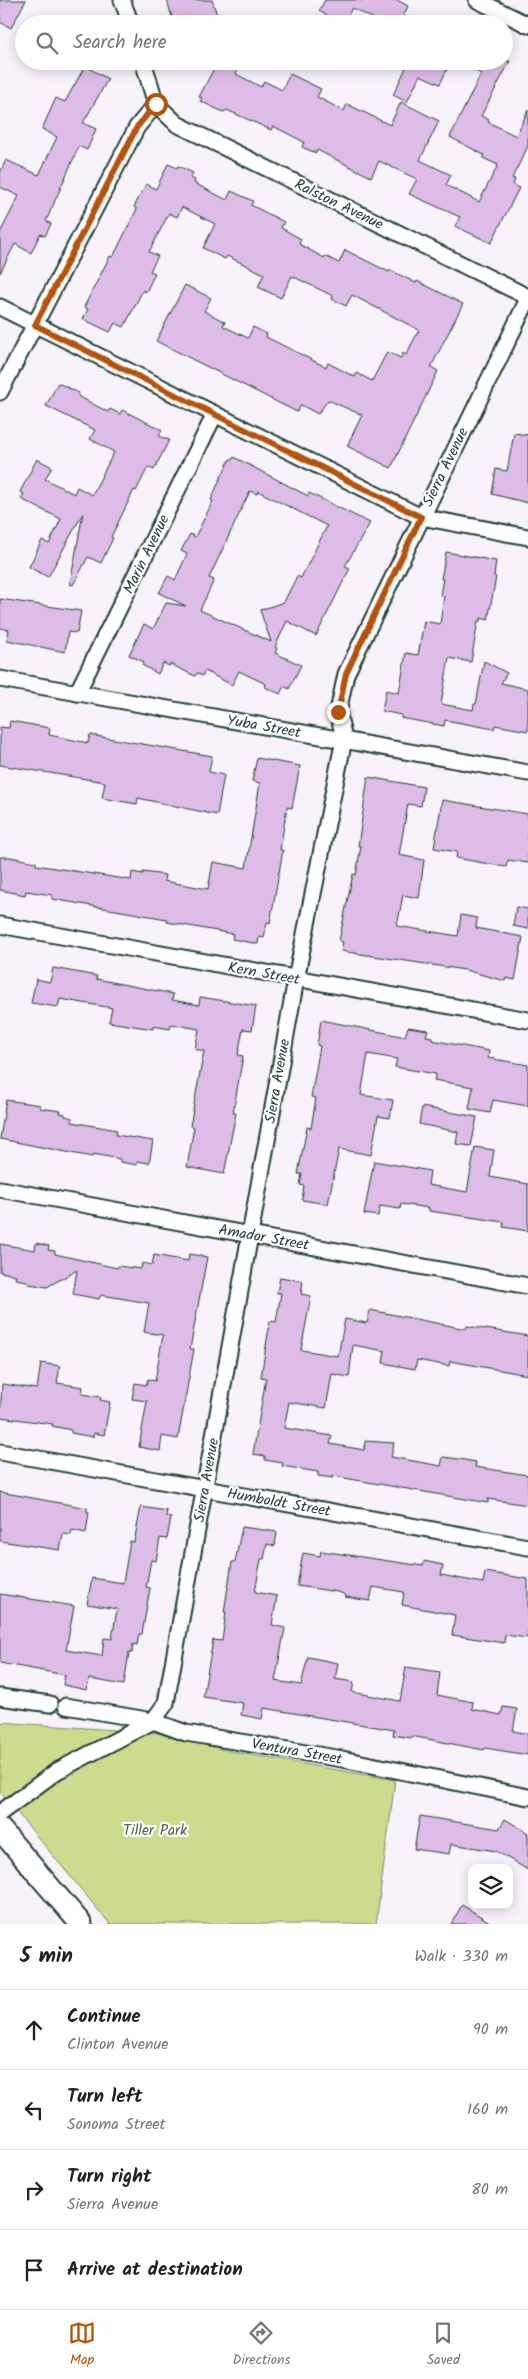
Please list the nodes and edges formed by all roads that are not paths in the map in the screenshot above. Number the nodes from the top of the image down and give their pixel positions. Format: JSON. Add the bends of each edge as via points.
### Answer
{"nodes":[{"id":1,"x":122,"y":0,"type":"edge"},
{"id":2,"x":477,"y":0,"type":"edge"},
{"id":3,"x":128,"y":15,"type":"edge"},
{"id":4,"x":508,"y":15,"type":"edge"},
{"id":5,"x":513,"y":18,"type":"edge"},
{"id":6,"x":528,"y":25,"type":"edge"},
{"id":7,"x":147,"y":70,"type":"edge"},
{"id":8,"x":156,"y":104,"type":"junction"},
{"id":9,"x":528,"y":298,"type":"edge"},
{"id":10,"x":0,"y":307,"type":"edge"},
{"id":11,"x":35,"y":325,"type":"junction"},
{"id":12,"x":0,"y":392,"type":"edge"},
{"id":13,"x":215,"y":414,"type":"junction"},
{"id":14,"x":421,"y":517,"type":"junction"},
{"id":15,"x":528,"y":537,"type":"edge"},
{"id":16,"x":0,"y":679,"type":"edge"},
{"id":17,"x":77,"y":694,"type":"junction"},
{"id":18,"x":344,"y":740,"type":"junction"},
{"id":19,"x":528,"y":773,"type":"edge"},
{"id":20,"x":0,"y":925,"type":"edge"},
{"id":21,"x":296,"y":979,"type":"junction"},
{"id":22,"x":528,"y":1020,"type":"edge"},
{"id":23,"x":0,"y":1189,"type":"edge"},
{"id":24,"x":250,"y":1234,"type":"junction"},
{"id":25,"x":528,"y":1286,"type":"edge"},
{"id":26,"x":0,"y":1452,"type":"edge"},
{"id":27,"x":204,"y":1489,"type":"junction"},
{"id":28,"x":528,"y":1547,"type":"edge"},
{"id":29,"x":0,"y":1697,"type":"edge"},
{"id":30,"x":50,"y":1704,"type":"dead end"},
{"id":31,"x":66,"y":1706,"type":"dead end"},
{"id":32,"x":153,"y":1721,"type":"junction"},
{"id":33,"x":528,"y":1797,"type":"edge"},
{"id":34,"x":0,"y":1813,"type":"edge"},
{"id":35,"x":0,"y":1829,"type":"edge"},
{"id":36,"x":81,"y":1924,"type":"edge"}],
"edges":[{"from":1,"to":3,"type":"street"},
{"from":2,"to":4,"type":"street"},
{"from":5,"to":6,"type":"street"},
{"from":7,"to":8,"type":"street"},
{"from":8,"to":9,"type":"street","name":"Ralston Avenue","via":[[177,124]]},
{"from":8,"to":11,"type":"street","via":[[137,127]]},
{"from":9,"to":14,"type":"street","name":"Sierra Avenue"},
{"from":10,"to":11,"type":"street"},
{"from":11,"to":12,"type":"street"},
{"from":11,"to":13,"type":"street"},
{"from":13,"to":14,"type":"street"},
{"from":13,"to":17,"type":"street","name":"Marin Avenue"},
{"from":14,"to":15,"type":"street"},
{"from":14,"to":18,"type":"street","name":"Sierra Avenue","via":[[346,674],[338,712]]},
{"from":16,"to":17,"type":"street","name":"Yuba Street"},
{"from":17,"to":18,"type":"street","name":"Yuba Street"},
{"from":18,"to":19,"type":"street","name":"Yuba Street"},
{"from":18,"to":21,"type":"street","name":"Sierra Avenue"},
{"from":20,"to":21,"type":"street","name":"Kern Street"},
{"from":21,"to":22,"type":"street","name":"Kern Street"},
{"from":21,"to":24,"type":"street","name":"Sierra Avenue"},
{"from":23,"to":24,"type":"street","name":"Amador Street"},
{"from":24,"to":25,"type":"street","name":"Amador Street"},
{"from":24,"to":27,"type":"street","name":"Sierra Avenue"},
{"from":26,"to":27,"type":"street","name":"Humboldt Street"},
{"from":27,"to":28,"type":"street","name":"Humboldt Street"},
{"from":27,"to":32,"type":"street","name":"Sierra Avenue","via":[[166,1703]]},
{"from":29,"to":30,"type":"street"},
{"from":31,"to":32,"type":"street","name":"Ventura Street"},
{"from":32,"to":33,"type":"street","name":"Ventura Street","via":[[186,1733],[342,1759]]},
{"from":32,"to":34,"type":"street","name":"Sierra Avenue","via":[[57,1771]]},
{"from":35,"to":36,"type":"street"}]}
